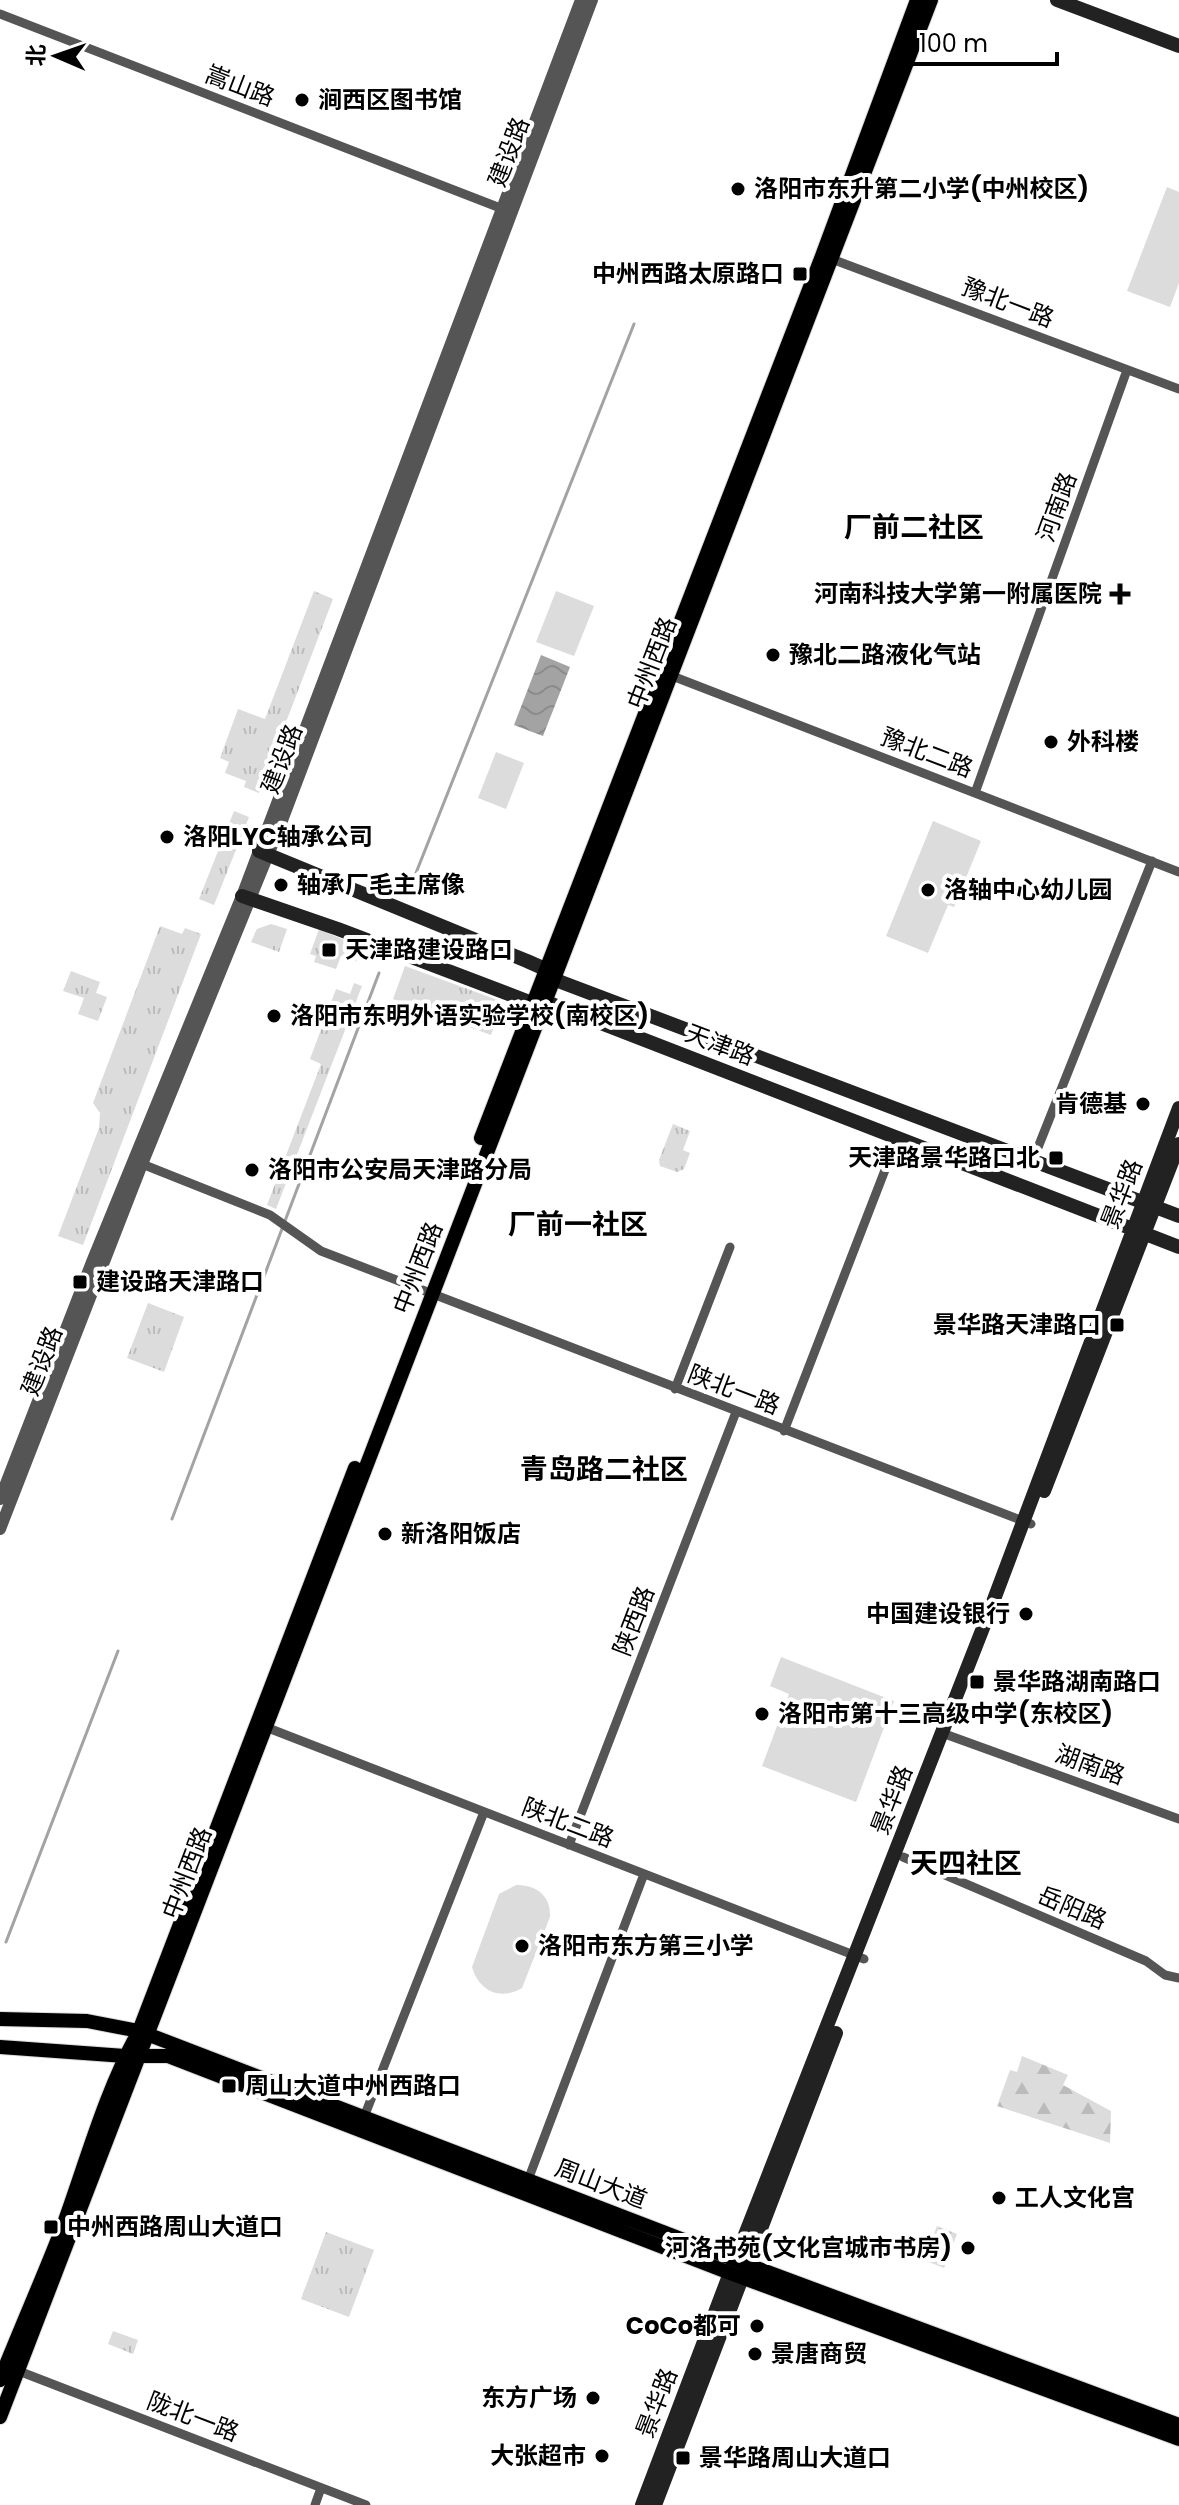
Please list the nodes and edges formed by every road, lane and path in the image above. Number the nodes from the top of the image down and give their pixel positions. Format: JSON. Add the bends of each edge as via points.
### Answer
{"nodes":[{"id":1,"x":581,"y":0,"type":"edge"},
{"id":2,"x":592,"y":0,"type":"edge"},
{"id":3,"x":917,"y":0,"type":"edge"},
{"id":4,"x":931,"y":0,"type":"edge"},
{"id":5,"x":1057,"y":0,"type":"edge"},
{"id":6,"x":0,"y":14,"type":"edge"},
{"id":7,"x":0,"y":20,"type":"edge"},
{"id":8,"x":1179,"y":46,"type":"edge"},
{"id":9,"x":504,"y":213,"type":"junction"},
{"id":10,"x":827,"y":257,"type":"junction"},
{"id":11,"x":1127,"y":370,"type":"junction"},
{"id":12,"x":1179,"y":389,"type":"edge"},
{"id":13,"x":666,"y":674,"type":"junction"},
{"id":14,"x":975,"y":793,"type":"junction"},
{"id":15,"x":263,"y":854,"type":"junction"},
{"id":16,"x":1152,"y":861,"type":"junction"},
{"id":17,"x":1179,"y":872,"type":"edge"},
{"id":18,"x":246,"y":897,"type":"junction"},
{"id":19,"x":549,"y":974,"type":"junction"},
{"id":20,"x":538,"y":1002,"type":"junction"},
{"id":21,"x":1179,"y":1108,"type":"edge"},
{"id":22,"x":897,"y":1139,"type":"junction"},
{"id":23,"x":1179,"y":1144,"type":"edge"},
{"id":24,"x":1033,"y":1160,"type":"junction"},
{"id":25,"x":142,"y":1164,"type":"junction"},
{"id":26,"x":1148,"y":1205,"type":"junction"},
{"id":27,"x":1179,"y":1216,"type":"edge"},
{"id":28,"x":1138,"y":1231,"type":"junction"},
{"id":29,"x":730,"y":1247,"type":"dead end"},
{"id":30,"x":1179,"y":1247,"type":"edge"},
{"id":31,"x":427,"y":1294,"type":"junction"},
{"id":32,"x":675,"y":1389,"type":"junction"},
{"id":33,"x":736,"y":1412,"type":"junction"},
{"id":34,"x":784,"y":1431,"type":"junction"},
{"id":35,"x":0,"y":1499,"type":"edge"},
{"id":36,"x":1027,"y":1523,"type":"junction"},
{"id":37,"x":0,"y":1529,"type":"edge"},
{"id":38,"x":262,"y":1726,"type":"junction"},
{"id":39,"x":946,"y":1734,"type":"junction"},
{"id":40,"x":484,"y":1812,"type":"junction"},
{"id":41,"x":1179,"y":1819,"type":"edge"},
{"id":42,"x":569,"y":1845,"type":"junction"},
{"id":43,"x":903,"y":1857,"type":"junction"},
{"id":44,"x":644,"y":1874,"type":"junction"},
{"id":45,"x":860,"y":1957,"type":"junction"},
{"id":46,"x":1179,"y":1978,"type":"edge"},
{"id":47,"x":0,"y":2019,"type":"edge"},
{"id":48,"x":144,"y":2032,"type":"junction"},
{"id":49,"x":0,"y":2047,"type":"edge"},
{"id":50,"x":132,"y":2056,"type":"junction"},
{"id":51,"x":364,"y":2117,"type":"junction"},
{"id":52,"x":528,"y":2180,"type":"junction"},
{"id":53,"x":738,"y":2268,"type":"junction"},
{"id":54,"x":12,"y":2368,"type":"junction"},
{"id":55,"x":0,"y":2380,"type":"edge"},
{"id":56,"x":0,"y":2417,"type":"edge"},
{"id":57,"x":1179,"y":2425,"type":"edge"},
{"id":58,"x":1179,"y":2439,"type":"edge"},
{"id":59,"x":321,"y":2488,"type":"junction"},
{"id":60,"x":315,"y":2505,"type":"edge"},
{"id":61,"x":366,"y":2505,"type":"edge"},
{"id":62,"x":642,"y":2505,"type":"edge"},
{"id":63,"x":655,"y":2505,"type":"edge"}],
"edges":[{"from":1,"to":9,"type":"street","name":"建设路"},
{"from":2,"to":9,"type":"street","name":"建设路"},
{"from":3,"to":10,"type":"main road","name":"中州西路"},
{"from":4,"to":10,"type":"main road","name":"中州西路"},
{"from":5,"to":8,"type":"main road"},
{"from":6,"to":9,"type":"street","name":"嵩山路"},
{"from":7,"to":9,"type":"street","name":"嵩山路"},
{"from":9,"to":15,"type":"street","name":"建设路","via":[[409,488]]},
{"from":10,"to":11,"type":"street","name":"豫北一路"},
{"from":10,"to":13,"type":"main road","name":"中州西路"},
{"from":11,"to":12,"type":"street","name":"豫北一路"},
{"from":11,"to":14,"type":"street","name":"河南路"},
{"from":13,"to":14,"type":"street","name":"豫北二路"},
{"from":13,"to":19,"type":"main road","name":"中州西路"},
{"from":14,"to":16,"type":"street","name":"豫北二路"},
{"from":15,"to":18,"type":"street","name":"建设路"},
{"from":15,"to":19,"type":"main road","name":"天津路"},
{"from":16,"to":17,"type":"street","name":"豫北二路"},
{"from":16,"to":24,"type":"street"},
{"from":18,"to":20,"type":"main road","name":"天津路"},
{"from":18,"to":25,"type":"street","name":"建设路"},
{"from":18,"to":35,"type":"street","name":"建设路","via":[[92,1262]]},
{"from":19,"to":20,"type":"main road","name":"中州西路"},
{"from":19,"to":24,"type":"main road","name":"天津路"},
{"from":20,"to":22,"type":"main road","name":"天津路"},
{"from":20,"to":31,"type":"main road","name":"中州西路"},
{"from":21,"to":26,"type":"main road","name":"景华路"},
{"from":22,"to":28,"type":"main road","name":"天津路"},
{"from":22,"to":34,"type":"street"},
{"from":23,"to":26,"type":"main road","name":"景华路"},
{"from":24,"to":26,"type":"main road","name":"天津路"},
{"from":25,"to":31,"type":"street","name":"陕北一路","via":[[270,1215],[321,1251]]},
{"from":25,"to":37,"type":"street","name":"建设路"},
{"from":26,"to":27,"type":"main road","name":"天津路"},
{"from":26,"to":28,"type":"main road","name":"景华路"},
{"from":28,"to":30,"type":"main road","name":"天津路"},
{"from":28,"to":36,"type":"main road","name":"景华路"},
{"from":29,"to":32,"type":"street"},
{"from":31,"to":32,"type":"street","name":"陕北一路"},
{"from":31,"to":38,"type":"main road","name":"中州西路"},
{"from":32,"to":33,"type":"street","name":"陕北一路"},
{"from":33,"to":34,"type":"street","name":"陕北一路"},
{"from":33,"to":42,"type":"street","name":"陕西路"},
{"from":34,"to":36,"type":"street","name":"陕北一路"},
{"from":36,"to":39,"type":"main road","name":"景华路"},
{"from":38,"to":40,"type":"street","name":"陕北二路"},
{"from":38,"to":48,"type":"main road","name":"中州西路"},
{"from":39,"to":41,"type":"street","name":"湖南路"},
{"from":39,"to":43,"type":"main road","name":"景华路"},
{"from":39,"to":45,"type":"main road","name":"景华路"},
{"from":40,"to":42,"type":"street","name":"陕北二路"},
{"from":40,"to":51,"type":"street"},
{"from":42,"to":44,"type":"street","name":"陕北二路"},
{"from":43,"to":45,"type":"main road","name":"景华路"},
{"from":43,"to":46,"type":"street","name":"岳阳路"},
{"from":44,"to":45,"type":"street","name":"陕北二路"},
{"from":44,"to":52,"type":"street"},
{"from":45,"to":53,"type":"main road","name":"景华路"},
{"from":47,"to":48,"type":"main road","name":"周山大道","via":[[87,2021]]},
{"from":48,"to":50,"type":"main road","name":"中州西路"},
{"from":48,"to":51,"type":"main road","name":"周山大道"},
{"from":49,"to":50,"type":"main road","name":"周山大道"},
{"from":50,"to":53,"type":"main road","name":"周山大道","via":[[168,2056]]},
{"from":50,"to":54,"type":"main road","name":"中州西路","via":[[92,2137]]},
{"from":51,"to":52,"type":"main road","name":"周山大道"},
{"from":52,"to":53,"type":"main road","name":"周山大道"},
{"from":53,"to":57,"type":"main road","name":"周山大道"},
{"from":53,"to":58,"type":"main road","name":"周山大道"},
{"from":53,"to":62,"type":"main road","name":"景华路"},
{"from":53,"to":63,"type":"main road","name":"景华路"},
{"from":54,"to":55,"type":"main road","name":"中州西路"},
{"from":54,"to":56,"type":"main road","name":"中州西路"},
{"from":54,"to":59,"type":"street","name":"陇北一路"},
{"from":59,"to":60,"type":"street"},
{"from":59,"to":61,"type":"street","name":"陇北一路"}]}
